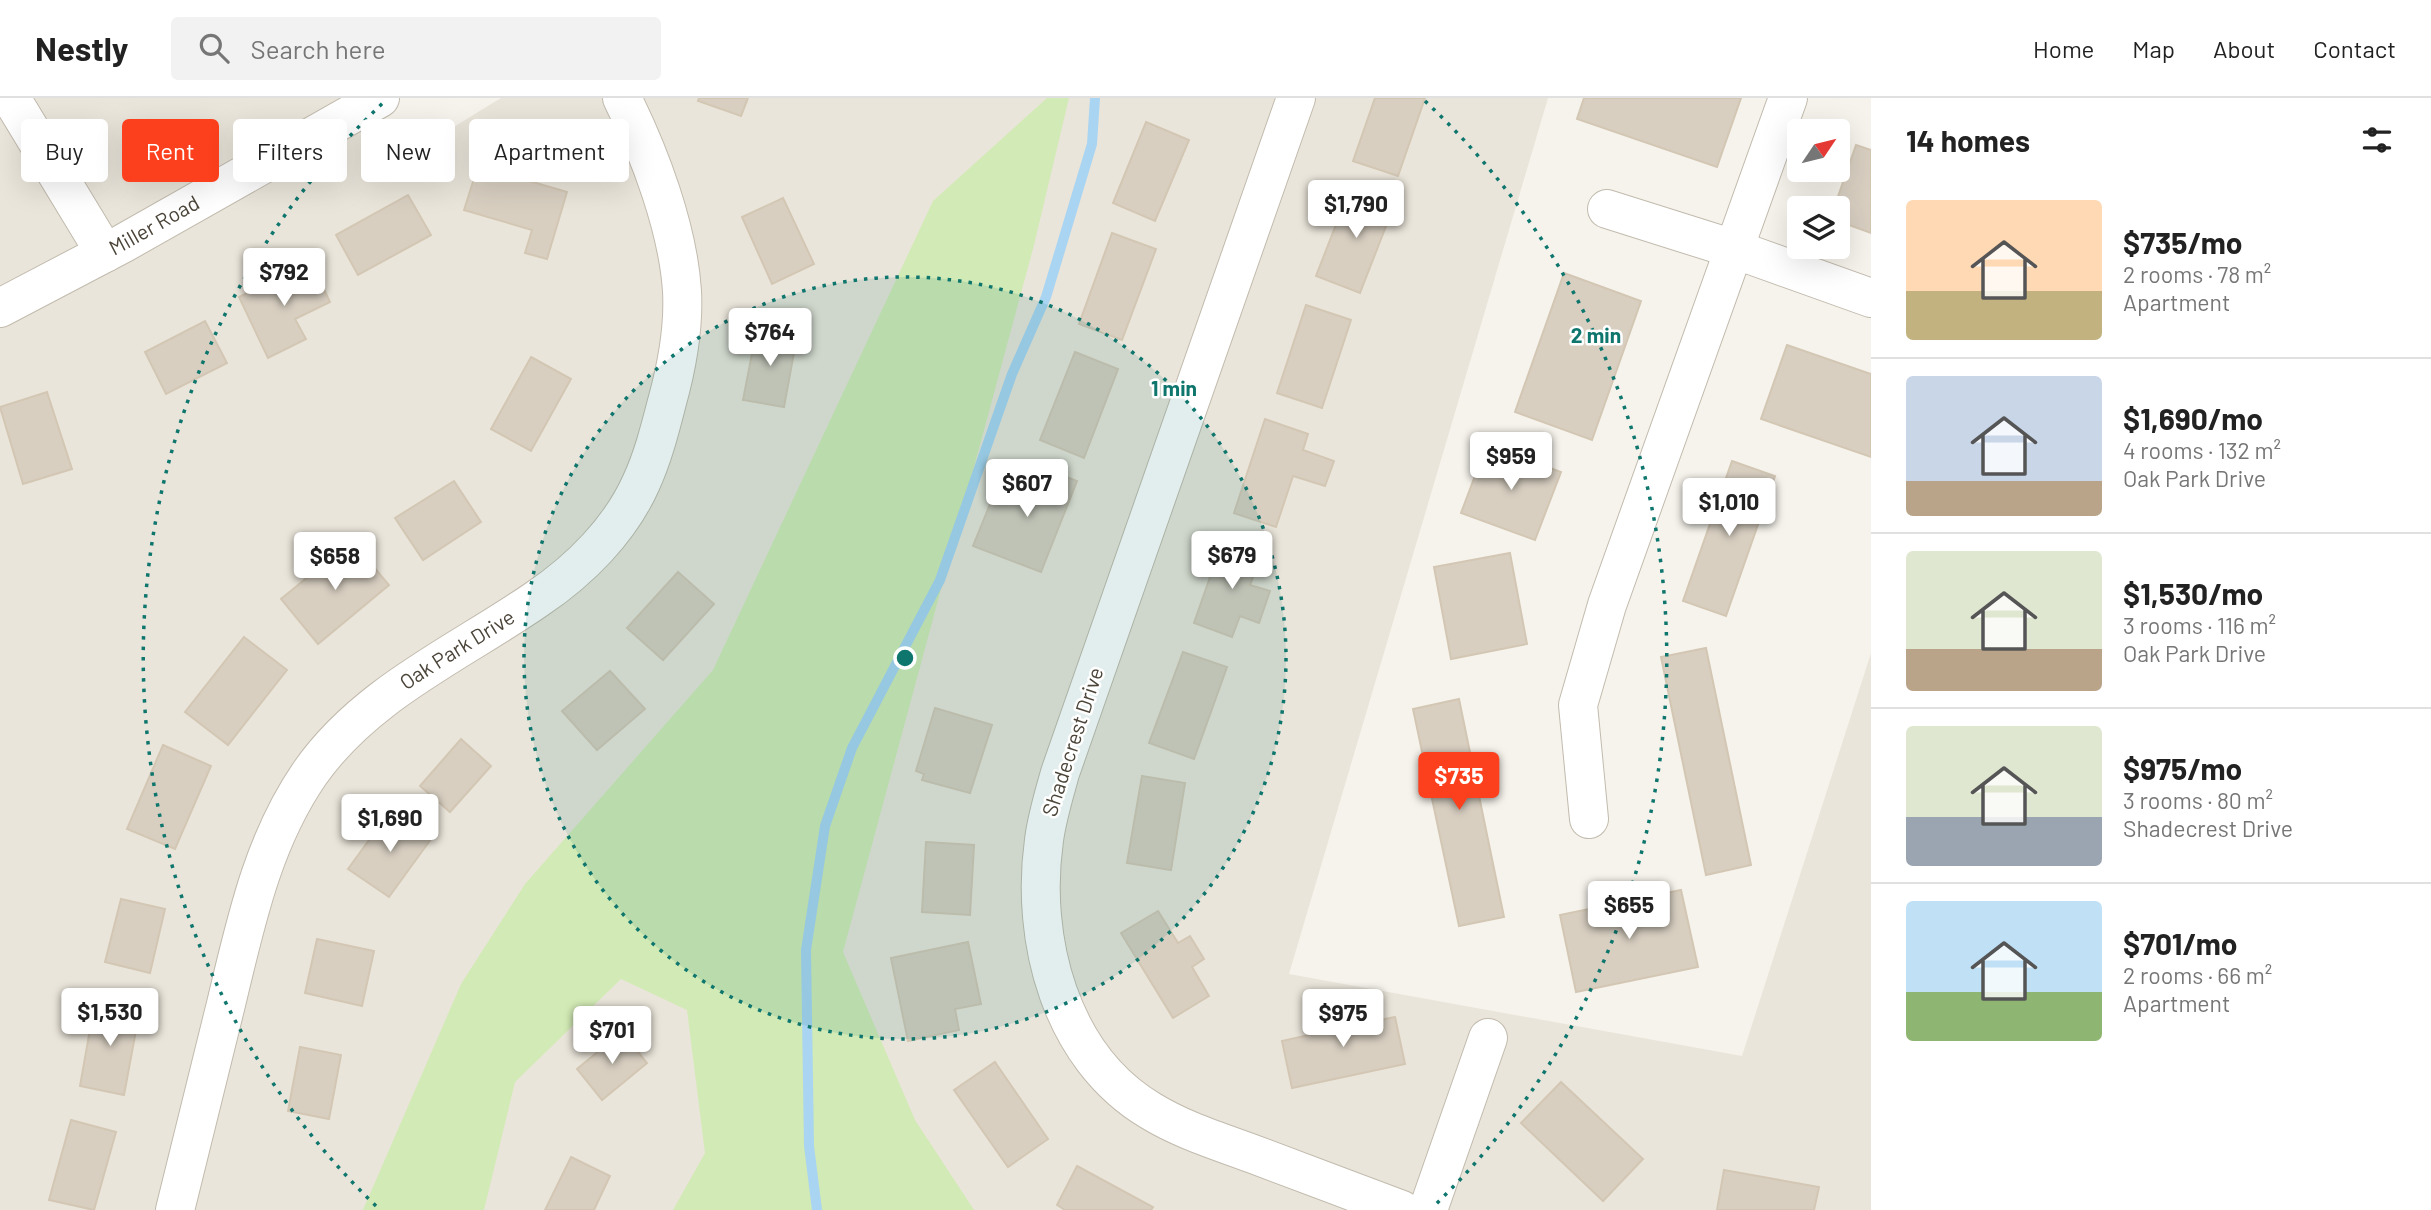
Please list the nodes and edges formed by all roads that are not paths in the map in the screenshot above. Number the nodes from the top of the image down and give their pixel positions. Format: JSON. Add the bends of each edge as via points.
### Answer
{"nodes":[{"id":1,"x":11,"y":98,"type":"edge"},
{"id":2,"x":380,"y":98,"type":"edge"},
{"id":3,"x":622,"y":98,"type":"edge"},
{"id":4,"x":1296,"y":98,"type":"edge"},
{"id":5,"x":1788,"y":98,"type":"edge"},
{"id":6,"x":1608,"y":209,"type":"dead end"},
{"id":7,"x":1734,"y":249,"type":"junction"},
{"id":8,"x":104,"y":253,"type":"junction"},
{"id":9,"x":1871,"y":298,"type":"edge"},
{"id":10,"x":0,"y":307,"type":"edge"},
{"id":11,"x":1589,"y":819,"type":"dead end"},
{"id":12,"x":1488,"y":1038,"type":"dead end"},
{"id":13,"x":175,"y":1210,"type":"edge"},
{"id":14,"x":1402,"y":1210,"type":"edge"},
{"id":15,"x":1427,"y":1210,"type":"edge"}],
"edges":[{"from":1,"to":8,"type":"street"},
{"from":2,"to":8,"type":"street","name":"Miller Road"},
{"from":3,"to":13,"type":"street","name":"Oak Park Drive","via":[[657,184],[676,251],[682,293],[672,383],[642,482],[621,517],[583,562],[539,598],[370,709],[311,772],[281,821],[251,903]]},
{"from":4,"to":14,"type":"street","name":"Shadecrest Drive","via":[[1060,773],[1044,841],[1041,897],[1048,959],[1063,1007],[1074,1031],[1122,1090],[1184,1129]]},
{"from":5,"to":7,"type":"street"},
{"from":6,"to":7,"type":"street"},
{"from":7,"to":9,"type":"street"},
{"from":7,"to":11,"type":"street","via":[[1607,605],[1578,705]]},
{"from":8,"to":10,"type":"street","name":"Miller Road"},
{"from":12,"to":15,"type":"street"}]}
